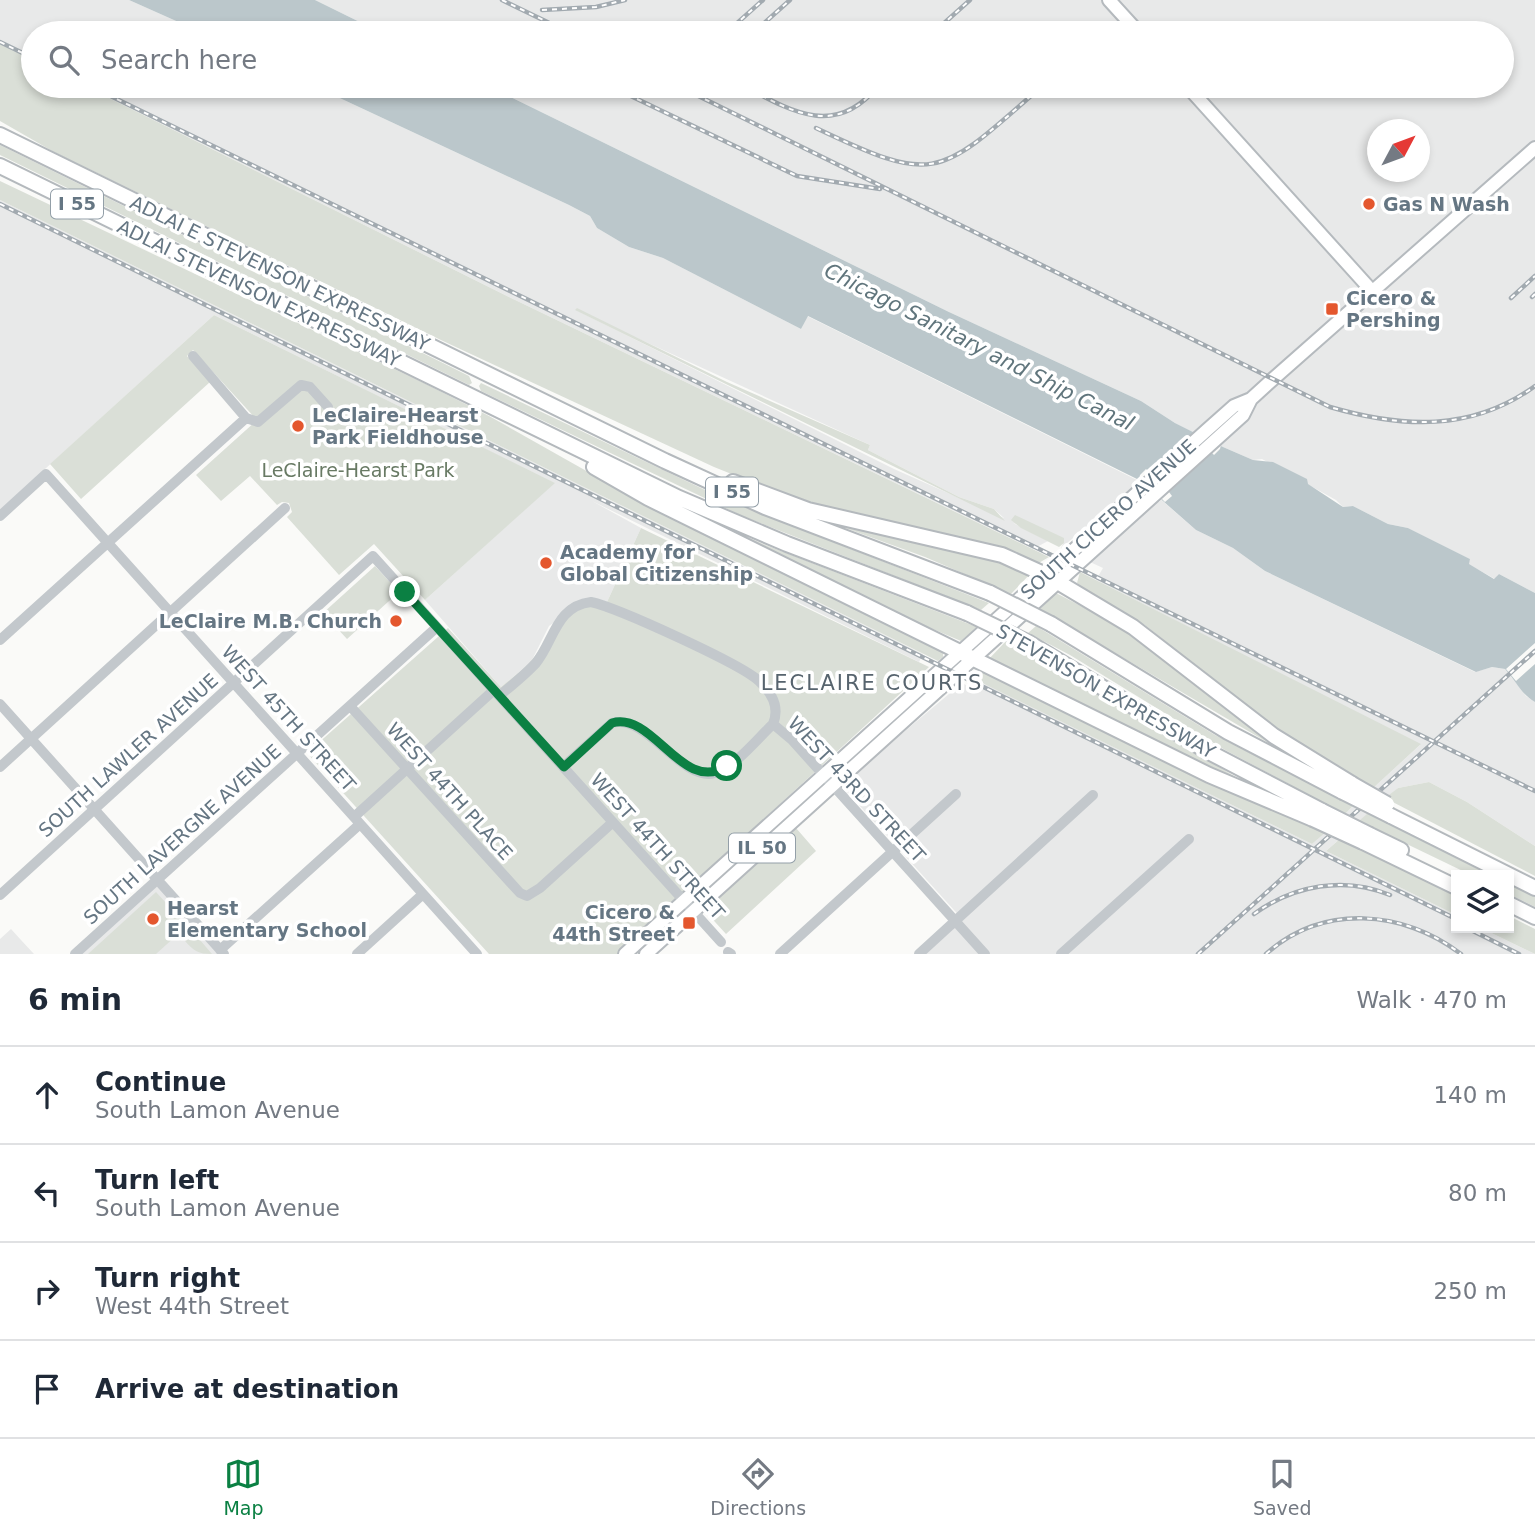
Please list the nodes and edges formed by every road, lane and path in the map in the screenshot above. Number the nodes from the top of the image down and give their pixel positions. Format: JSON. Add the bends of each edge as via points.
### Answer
{"nodes":[{"id":1,"x":1109,"y":0,"type":"edge"},
{"id":2,"x":1128,"y":21,"type":"edge"},
{"id":3,"x":1197,"y":98,"type":"edge"},
{"id":4,"x":0,"y":129,"type":"edge"},
{"id":5,"x":0,"y":135,"type":"edge"},
{"id":6,"x":1535,"y":148,"type":"edge"},
{"id":7,"x":40,"y":155,"type":"junction"},
{"id":8,"x":0,"y":166,"type":"edge"},
{"id":9,"x":0,"y":176,"type":"edge"},
{"id":10,"x":155,"y":242,"type":"junction"},
{"id":11,"x":1372,"y":291,"type":"junction"},
{"id":12,"x":193,"y":356,"type":"dead end"},
{"id":13,"x":482,"y":373,"type":"joint"},
{"id":14,"x":523,"y":393,"type":"junction"},
{"id":15,"x":328,"y":407,"type":"dead end"},
{"id":16,"x":247,"y":418,"type":"junction"},
{"id":17,"x":518,"y":420,"type":"junction"},
{"id":18,"x":283,"y":510,"type":"dead end"},
{"id":19,"x":0,"y":516,"type":"edge"},
{"id":20,"x":108,"y":543,"type":"junction"},
{"id":21,"x":373,"y":556,"type":"joint"},
{"id":22,"x":1052,"y":579,"type":"junction"},
{"id":23,"x":171,"y":613,"type":"junction"},
{"id":24,"x":437,"y":627,"type":"junction"},
{"id":25,"x":0,"y":640,"type":"edge"},
{"id":26,"x":961,"y":651,"type":"junction"},
{"id":27,"x":975,"y":658,"type":"junction"},
{"id":28,"x":233,"y":683,"type":"junction"},
{"id":29,"x":497,"y":693,"type":"junction"},
{"id":30,"x":0,"y":705,"type":"edge"},
{"id":31,"x":350,"y":706,"type":"junction"},
{"id":32,"x":773,"y":724,"type":"junction"},
{"id":33,"x":31,"y":738,"type":"junction"},
{"id":34,"x":297,"y":753,"type":"junction"},
{"id":35,"x":0,"y":766,"type":"edge"},
{"id":36,"x":564,"y":767,"type":"junction"},
{"id":37,"x":407,"y":769,"type":"junction"},
{"id":38,"x":822,"y":774,"type":"junction"},
{"id":39,"x":832,"y":785,"type":"junction"},
{"id":40,"x":1348,"y":788,"type":"junction"},
{"id":41,"x":956,"y":794,"type":"dead end"},
{"id":42,"x":1093,"y":795,"type":"dead end"},
{"id":43,"x":94,"y":809,"type":"junction"},
{"id":44,"x":1318,"y":815,"type":"junction"},
{"id":45,"x":357,"y":820,"type":"junction"},
{"id":46,"x":613,"y":822,"type":"junction"},
{"id":47,"x":1189,"y":839,"type":"dead end"},
{"id":48,"x":1366,"y":839,"type":"junction"},
{"id":49,"x":892,"y":852,"type":"junction"},
{"id":50,"x":1451,"y":876,"type":"edge"},
{"id":51,"x":157,"y":880,"type":"junction"},
{"id":52,"x":1451,"y":884,"type":"edge"},
{"id":53,"x":1535,"y":888,"type":"edge"},
{"id":54,"x":423,"y":894,"type":"junction"},
{"id":55,"x":0,"y":895,"type":"edge"},
{"id":56,"x":684,"y":901,"type":"junction"},
{"id":57,"x":1514,"y":907,"type":"edge"},
{"id":58,"x":693,"y":911,"type":"junction"},
{"id":59,"x":1514,"y":913,"type":"edge"},
{"id":60,"x":1535,"y":919,"type":"edge"},
{"id":61,"x":955,"y":921,"type":"junction"},
{"id":62,"x":721,"y":942,"type":"dead end"},
{"id":63,"x":222,"y":952,"type":"edge"},
{"id":64,"x":75,"y":954,"type":"edge"},
{"id":65,"x":356,"y":954,"type":"edge"},
{"id":66,"x":477,"y":954,"type":"edge"},
{"id":67,"x":625,"y":954,"type":"edge"},
{"id":68,"x":646,"y":954,"type":"edge"},
{"id":69,"x":780,"y":954,"type":"edge"},
{"id":70,"x":919,"y":954,"type":"edge"},
{"id":71,"x":985,"y":954,"type":"edge"},
{"id":72,"x":1060,"y":954,"type":"edge"}],
"edges":[{"from":1,"to":2,"type":"main road"},
{"from":3,"to":11,"type":"main road"},
{"from":4,"to":7,"type":"highway"},
{"from":5,"to":7,"type":"highway","number":"I 55"},
{"from":6,"to":11,"type":"main road","name":"SOUTH CICERO AVENUE","number":"IL 50"},
{"from":7,"to":13,"type":"highway","name":"ADLAI E STEVENSON EXPRESSWAY","number":"I 55"},
{"from":8,"to":10,"type":"highway","name":"ADLAI STEVENSON EXPRESSWAY","number":"I 55"},
{"from":9,"to":10,"type":"highway","via":[[92,219]]},
{"from":10,"to":17,"type":"highway","name":"ADLAI STEVENSON EXPRESSWAY","number":"I 55"},
{"from":11,"to":22,"type":"main road","name":"SOUTH CICERO AVENUE","number":"IL 50","via":[[1251,400],[1234,406],[1211,434]]},
{"from":12,"to":16,"type":"street"},
{"from":13,"to":14,"type":"highway","name":"STEVENSON EXPRESSWAY","number":"I 55"},
{"from":14,"to":22,"type":"highway","via":[[576,410],[784,502],[978,548]]},
{"from":14,"to":40,"type":"highway","name":"STEVENSON EXPRESSWAY","number":"I 55","bridge":true,"via":[[765,507],[989,593],[1051,624],[1228,732]]},
{"from":15,"to":16,"type":"street","via":[[310,387],[301,385],[258,422]]},
{"from":16,"to":20,"type":"street"},
{"from":17,"to":26,"type":"highway","via":[[648,498]]},
{"from":17,"to":44,"type":"highway","name":"STEVENSON EXPRESSWAY","number":"I 55","bridge":true,"via":[[724,518],[967,613],[1029,643]]},
{"from":18,"to":23,"type":"street"},
{"from":19,"to":20,"type":"street","name":"WEST 45TH STREET","via":[[46,474]]},
{"from":20,"to":23,"type":"street","name":"WEST 45TH STREET"},
{"from":20,"to":25,"type":"street"},
{"from":21,"to":24,"type":"street","name":"WEST 44TH STREET"},
{"from":21,"to":28,"type":"street","name":"SOUTH LAWLER AVENUE"},
{"from":22,"to":26,"type":"main road","name":"SOUTH CICERO AVENUE","number":"IL 50"},
{"from":22,"to":27,"type":"main road","name":"SOUTH CICERO AVENUE","number":"IL 50"},
{"from":22,"to":40,"type":"highway","via":[[1133,627]]},
{"from":23,"to":28,"type":"street","name":"WEST 45TH STREET"},
{"from":23,"to":33,"type":"street"},
{"from":24,"to":29,"type":"street","name":"WEST 44TH STREET"},
{"from":24,"to":31,"type":"street","name":"SOUTH LAVERGNE AVENUE"},
{"from":26,"to":27,"type":"highway"},
{"from":26,"to":38,"type":"main road","name":"SOUTH CICERO AVENUE","number":"IL 50"},
{"from":27,"to":39,"type":"main road","name":"SOUTH CICERO AVENUE","number":"IL 50"},
{"from":27,"to":44,"type":"highway","via":[[1209,775]]},
{"from":28,"to":34,"type":"street","name":"WEST 45TH STREET"},
{"from":28,"to":43,"type":"street","name":"SOUTH LAWLER AVENUE"},
{"from":29,"to":32,"type":"street","name":"WEST 43RD STREET","via":[[534,665],[566,613],[585,603],[598,603],[752,675],[772,696]]},
{"from":29,"to":36,"type":"street","name":"WEST 44TH STREET"},
{"from":29,"to":37,"type":"street"},
{"from":30,"to":33,"type":"street"},
{"from":31,"to":34,"type":"street","name":"SOUTH LAVERGNE AVENUE"},
{"from":31,"to":37,"type":"street","name":"WEST 44TH PLACE"},
{"from":32,"to":36,"type":"street","via":[[714,773],[696,771],[635,727],[619,721]]},
{"from":32,"to":38,"type":"street","name":"WEST 43RD STREET"},
{"from":33,"to":35,"type":"street"},
{"from":33,"to":43,"type":"street"},
{"from":34,"to":45,"type":"street","name":"WEST 45TH STREET"},
{"from":34,"to":51,"type":"street","name":"SOUTH LAVERGNE AVENUE"},
{"from":36,"to":46,"type":"street","name":"WEST 44TH STREET"},
{"from":37,"to":45,"type":"street"},
{"from":37,"to":46,"type":"street","name":"WEST 44TH PLACE","via":[[527,896]]},
{"from":38,"to":39,"type":"street","name":"WEST 43RD STREET"},
{"from":38,"to":56,"type":"main road","name":"SOUTH CICERO AVENUE","number":"IL 50"},
{"from":39,"to":49,"type":"street","name":"WEST 43RD STREET"},
{"from":39,"to":58,"type":"main road","name":"SOUTH CICERO AVENUE","number":"IL 50"},
{"from":40,"to":53,"type":"highway","name":"STEVENSON EXPRESSWAY","number":"I 55","bridge":true,"via":[[1414,828]]},
{"from":41,"to":49,"type":"street"},
{"from":42,"to":61,"type":"street"},
{"from":43,"to":51,"type":"street"},
{"from":43,"to":55,"type":"street","name":"SOUTH LAWLER AVENUE"},
{"from":44,"to":48,"type":"highway","name":"STEVENSON EXPRESSWAY","number":"I 55","bridge":true},
{"from":45,"to":54,"type":"street","name":"WEST 45TH STREET"},
{"from":45,"to":63,"type":"street"},
{"from":46,"to":56,"type":"street","name":"WEST 44TH STREET"},
{"from":47,"to":72,"type":"street"},
{"from":48,"to":50,"type":"highway","name":"STEVENSON EXPRESSWAY","number":"I 55"},
{"from":48,"to":52,"type":"highway"},
{"from":49,"to":61,"type":"street","name":"WEST 43RD STREET"},
{"from":49,"to":69,"type":"street"},
{"from":51,"to":63,"type":"street"},
{"from":51,"to":64,"type":"street","name":"SOUTH LAVERGNE AVENUE"},
{"from":54,"to":65,"type":"street"},
{"from":54,"to":66,"type":"street","name":"WEST 45TH STREET"},
{"from":56,"to":58,"type":"street","name":"WEST 44TH STREET"},
{"from":56,"to":67,"type":"main road","name":"SOUTH CICERO AVENUE","number":"IL 50"},
{"from":57,"to":60,"type":"highway"},
{"from":58,"to":62,"type":"street","name":"WEST 44TH STREET"},
{"from":58,"to":68,"type":"main road","name":"SOUTH CICERO AVENUE","number":"IL 50"},
{"from":59,"to":60,"type":"highway"},
{"from":61,"to":70,"type":"street"},
{"from":61,"to":71,"type":"street","name":"WEST 43RD STREET"}]}
